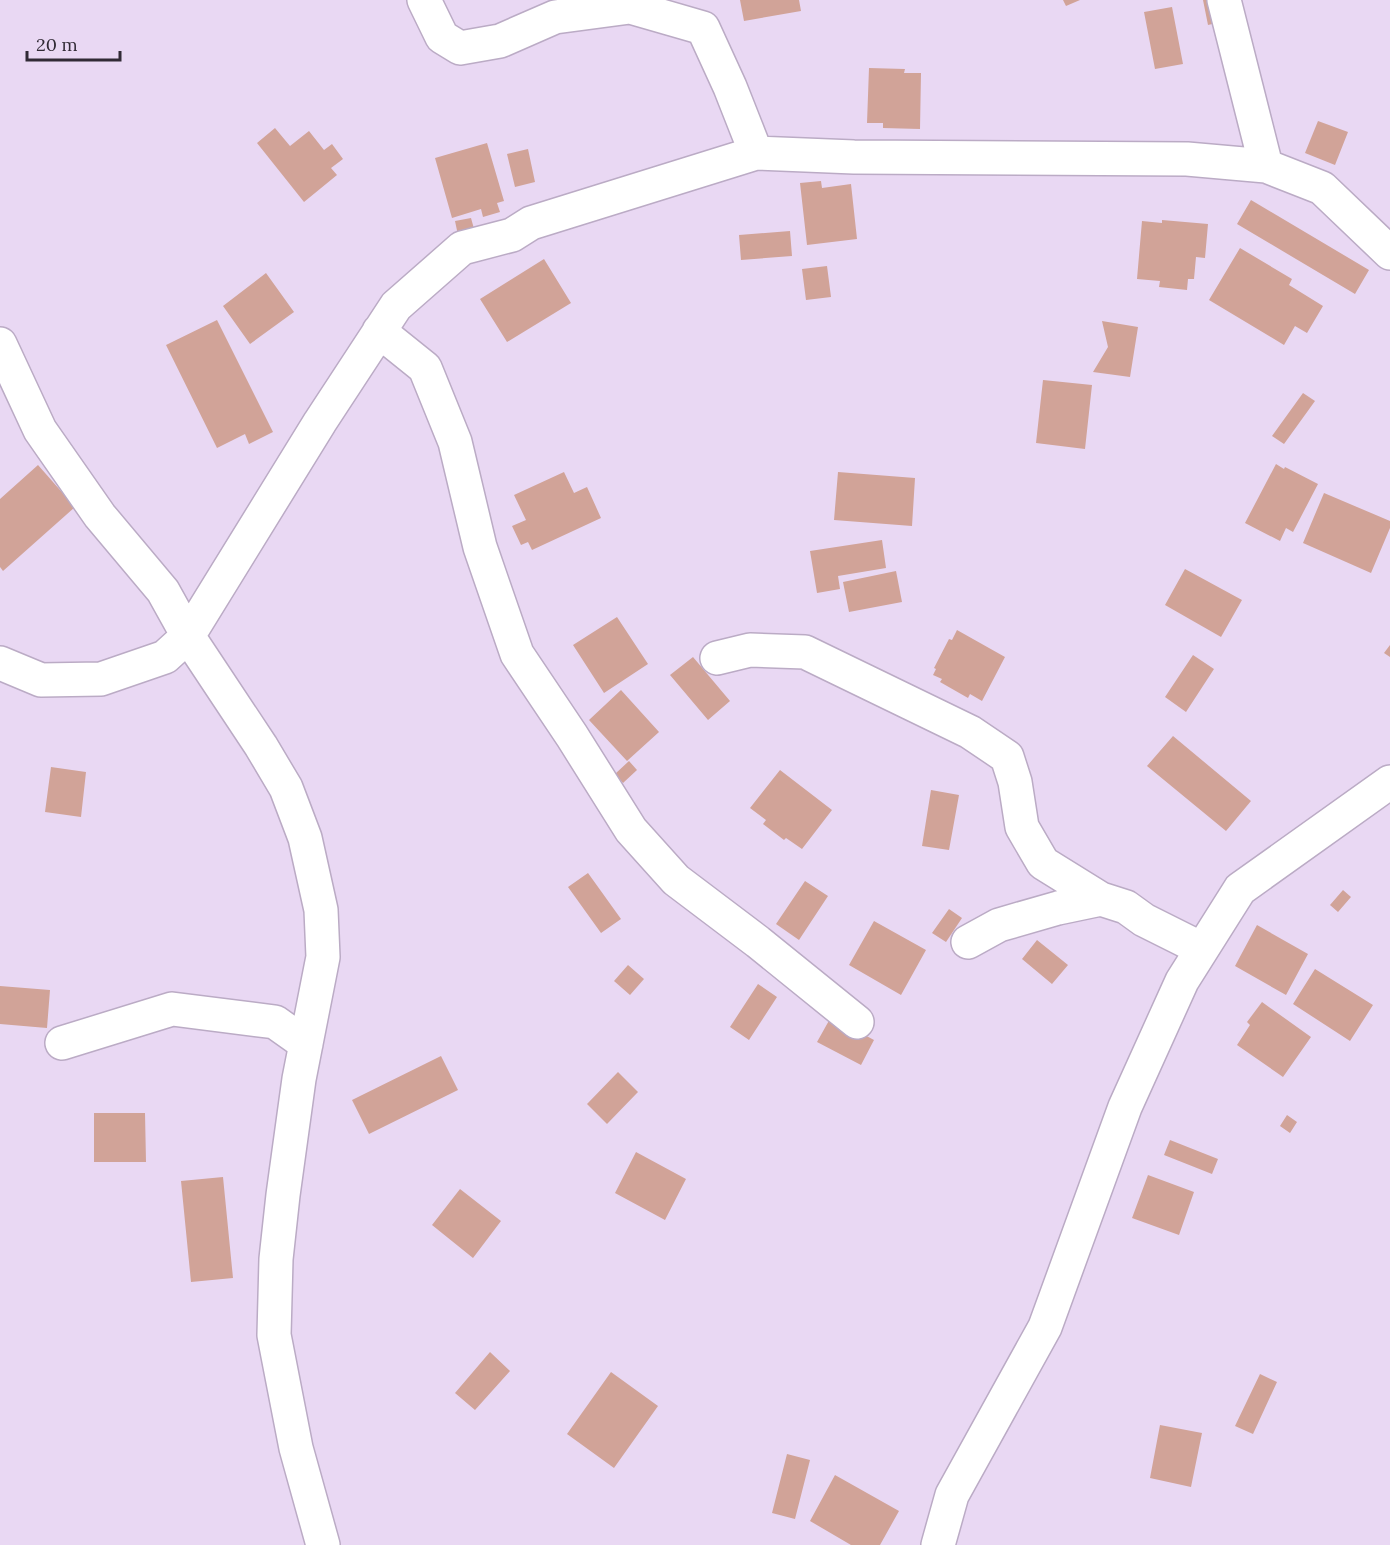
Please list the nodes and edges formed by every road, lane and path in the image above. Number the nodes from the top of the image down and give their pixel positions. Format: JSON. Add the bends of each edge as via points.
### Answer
{"nodes":[{"id":1,"x":424,"y":0,"type":"edge"},
{"id":2,"x":1224,"y":0,"type":"edge"},
{"id":3,"x":756,"y":153,"type":"junction"},
{"id":4,"x":1266,"y":166,"type":"junction"},
{"id":5,"x":1390,"y":253,"type":"edge"},
{"id":6,"x":379,"y":331,"type":"junction"},
{"id":7,"x":0,"y":344,"type":"edge"},
{"id":8,"x":188,"y":636,"type":"junction"},
{"id":9,"x":717,"y":658,"type":"dead end"},
{"id":10,"x":0,"y":663,"type":"edge"},
{"id":11,"x":1390,"y":782,"type":"edge"},
{"id":12,"x":1101,"y":899,"type":"junction"},
{"id":13,"x":968,"y":942,"type":"dead end"},
{"id":14,"x":1202,"y":949,"type":"junction"},
{"id":15,"x":857,"y":1022,"type":"dead end"},
{"id":16,"x":62,"y":1042,"type":"dead end"},
{"id":17,"x":306,"y":1044,"type":"junction"},
{"id":18,"x":323,"y":1545,"type":"edge"},
{"id":19,"x":938,"y":1545,"type":"edge"}],
"edges":[{"from":1,"to":3,"type":"street","via":[[442,37],[460,48],[500,41],[555,16],[630,7],[703,28]]},
{"from":2,"to":4,"type":"street"},
{"from":3,"to":4,"type":"street","via":[[1187,159]]},
{"from":3,"to":6,"type":"street","via":[[462,248],[396,306]]},
{"from":4,"to":5,"type":"street","via":[[1322,188]]},
{"from":6,"to":8,"type":"street"},
{"from":6,"to":15,"type":"street","via":[[424,368],[455,442],[480,547],[517,654],[631,830],[676,880]]},
{"from":7,"to":8,"type":"street","via":[[40,430],[100,516],[163,591]]},
{"from":8,"to":10,"type":"street","via":[[165,657],[102,679],[41,680]]},
{"from":8,"to":17,"type":"street","via":[[281,780],[305,838],[321,910],[323,957]]},
{"from":9,"to":12,"type":"street","via":[[750,650],[805,652],[970,732],[1007,757],[1022,827],[1043,863]]},
{"from":11,"to":14,"type":"street","via":[[1240,889]]},
{"from":12,"to":13,"type":"street","via":[[999,924]]},
{"from":12,"to":14,"type":"street","via":[[1126,908]]},
{"from":14,"to":19,"type":"street","via":[[1182,981],[1125,1107],[1045,1327],[952,1495]]},
{"from":16,"to":17,"type":"street","via":[[172,1009],[275,1022]]},
{"from":17,"to":18,"type":"street","via":[[283,1195],[274,1335],[296,1448]]}]}
